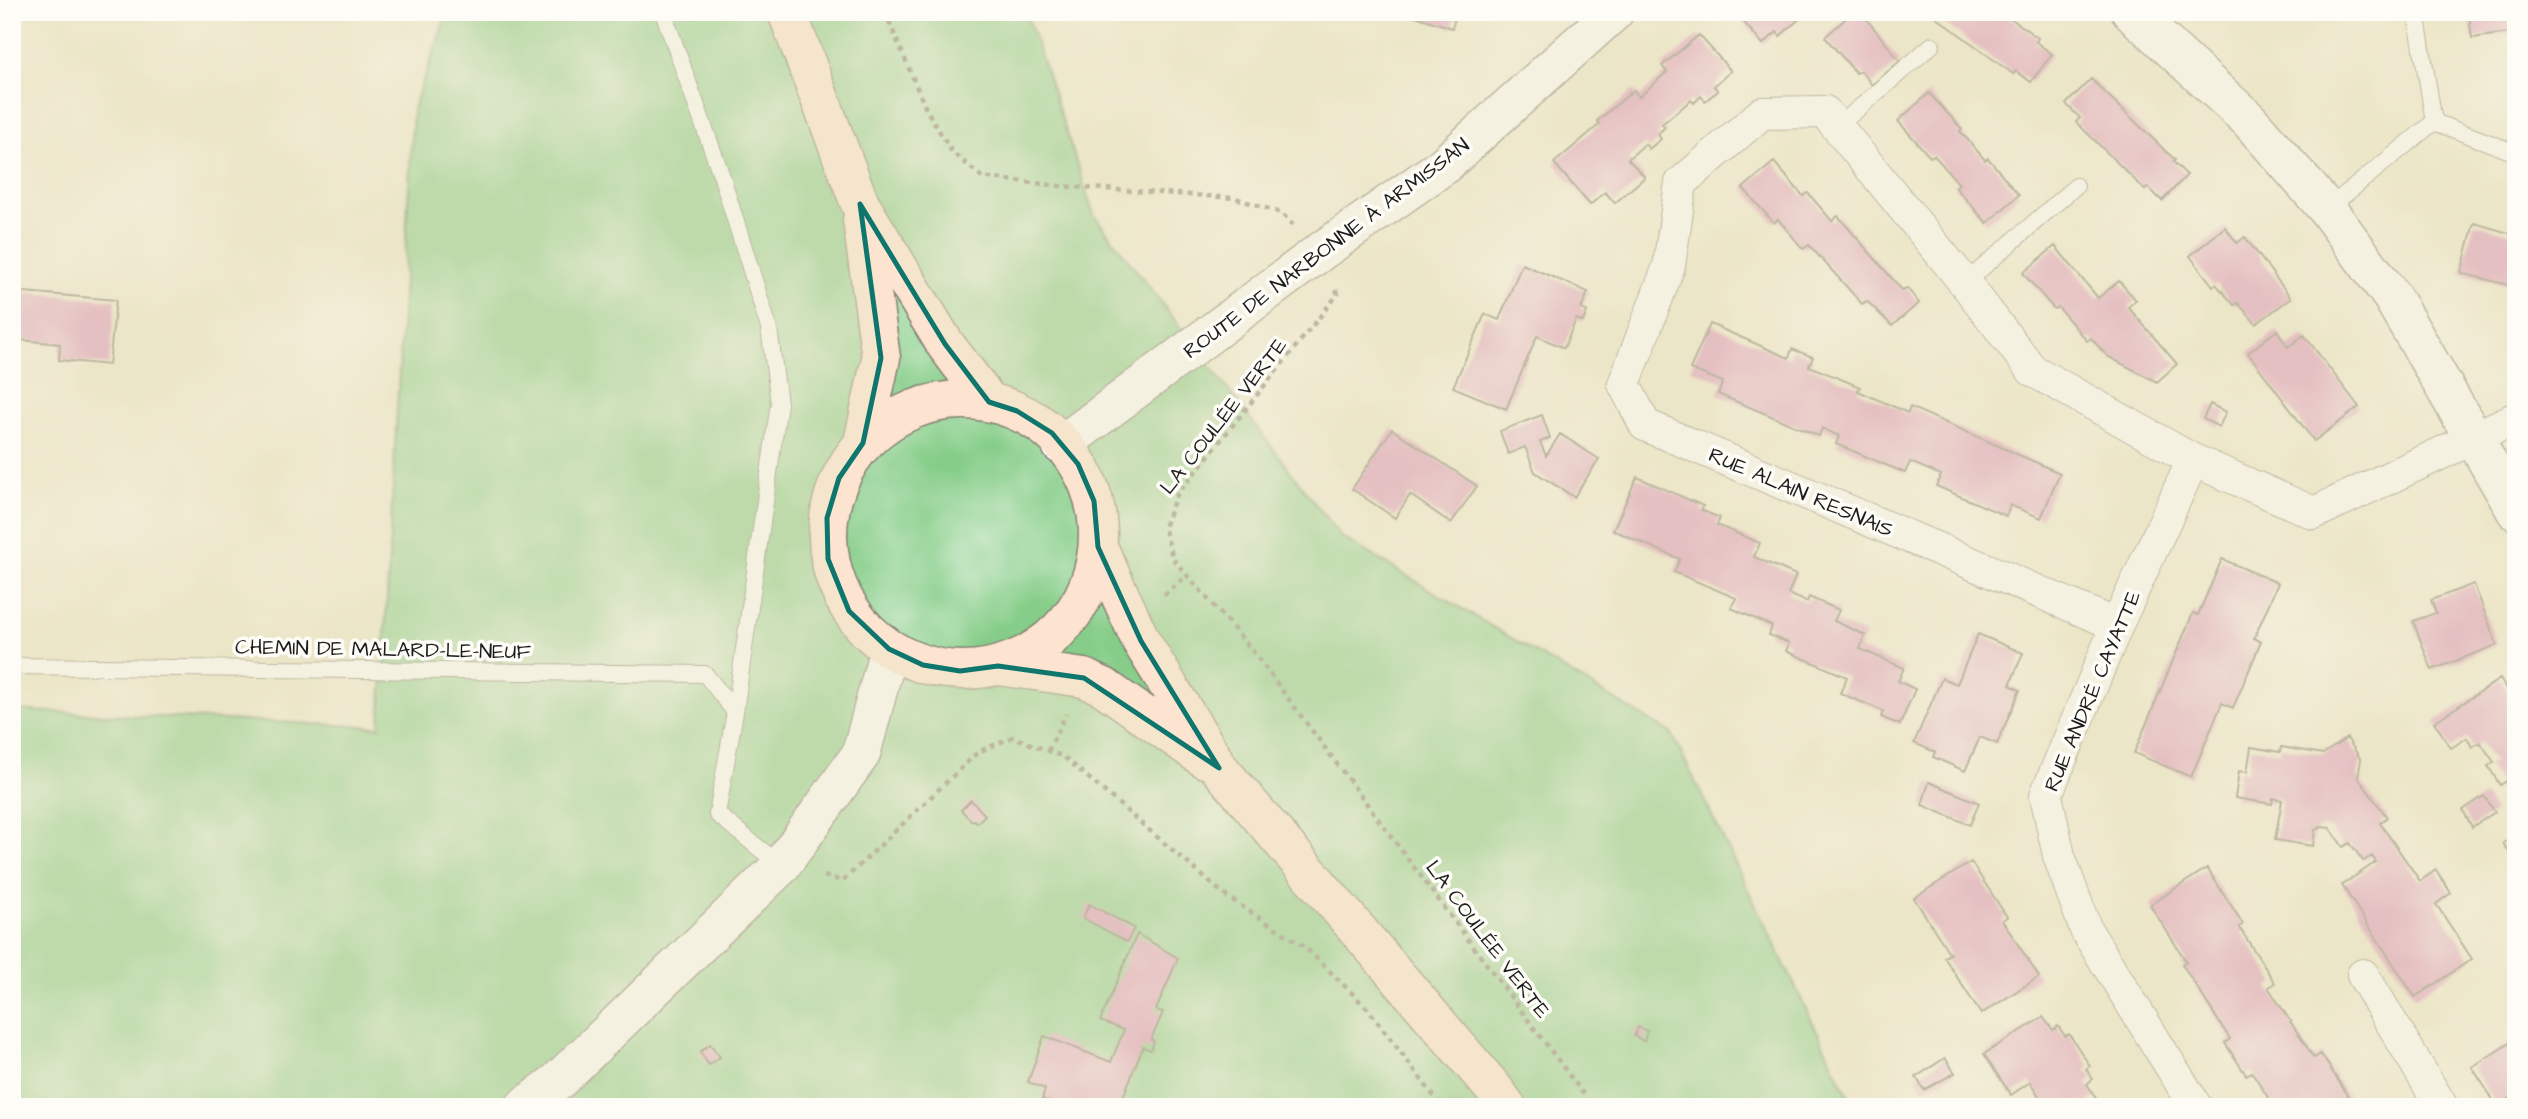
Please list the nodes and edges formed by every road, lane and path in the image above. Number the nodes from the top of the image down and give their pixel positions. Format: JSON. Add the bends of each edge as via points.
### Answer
{"nodes":[{"id":1,"x":663,"y":12,"type":"edge"},
{"id":2,"x":787,"y":12,"type":"edge"},
{"id":3,"x":885,"y":12,"type":"edge"},
{"id":4,"x":1614,"y":12,"type":"edge"},
{"id":5,"x":2131,"y":12,"type":"edge"},
{"id":6,"x":2416,"y":12,"type":"edge"},
{"id":7,"x":1932,"y":45,"type":"dead end"},
{"id":8,"x":2434,"y":122,"type":"junction"},
{"id":9,"x":1837,"y":127,"type":"junction"},
{"id":10,"x":2516,"y":153,"type":"edge"},
{"id":11,"x":2076,"y":187,"type":"dead end"},
{"id":12,"x":860,"y":204,"type":"junction"},
{"id":13,"x":2327,"y":209,"type":"junction"},
{"id":14,"x":1320,"y":252,"type":"junction"},
{"id":15,"x":1965,"y":283,"type":"junction"},
{"id":16,"x":989,"y":402,"type":"junction"},
{"id":17,"x":2516,"y":418,"type":"edge"},
{"id":18,"x":2472,"y":436,"type":"junction"},
{"id":19,"x":863,"y":443,"type":"junction"},
{"id":20,"x":1061,"y":444,"type":"junction"},
{"id":21,"x":2193,"y":460,"type":"junction"},
{"id":22,"x":2516,"y":511,"type":"edge"},
{"id":23,"x":1098,"y":547,"type":"junction"},
{"id":24,"x":2117,"y":625,"type":"junction"},
{"id":25,"x":889,"y":649,"type":"junction"},
{"id":26,"x":12,"y":666,"type":"edge"},
{"id":27,"x":998,"y":666,"type":"junction"},
{"id":28,"x":735,"y":712,"type":"junction"},
{"id":29,"x":1219,"y":768,"type":"junction"},
{"id":30,"x":781,"y":866,"type":"junction"},
{"id":31,"x":2363,"y":975,"type":"dead end"},
{"id":32,"x":524,"y":1107,"type":"edge"},
{"id":33,"x":1442,"y":1107,"type":"edge"},
{"id":34,"x":1507,"y":1107,"type":"edge"},
{"id":35,"x":1592,"y":1107,"type":"edge"},
{"id":36,"x":2196,"y":1107,"type":"edge"},
{"id":37,"x":2442,"y":1107,"type":"edge"}],
"edges":[{"from":1,"to":28,"type":"lane","via":[[769,328],[779,403]]},
{"from":2,"to":12,"type":"main road"},
{"from":3,"to":14,"type":"path","name":"LA COULÉE VERTE","via":[[926,109],[952,152],[982,177],[1235,198],[1280,213]]},
{"from":4,"to":14,"type":"street","name":"ROUTE DE NARBONNE À ARMISSAN","via":[[1443,166]]},
{"from":5,"to":13,"type":"street","via":[[2249,120]]},
{"from":6,"to":8,"type":"lane"},
{"from":7,"to":9,"type":"lane"},
{"from":8,"to":10,"type":"lane"},
{"from":8,"to":13,"type":"lane"},
{"from":9,"to":15,"type":"street"},
{"from":9,"to":24,"type":"street","name":"RUE ALAIN RESNAIS","via":[[1825,112],[1762,113],[1681,183],[1669,266],[1624,384],[1645,425]]},
{"from":11,"to":15,"type":"lane"},
{"from":12,"to":16,"type":"main road","via":[[945,344]]},
{"from":12,"to":19,"type":"main road","via":[[881,358]]},
{"from":13,"to":18,"type":"street","via":[[2392,298]]},
{"from":14,"to":20,"type":"street","name":"ROUTE DE NARBONNE À ARMISSAN"},
{"from":14,"to":35,"type":"path","name":"LA COULÉE VERTE","via":[[1338,294],[1175,496],[1164,527],[1173,559],[1252,650]]},
{"from":15,"to":21,"type":"street","via":[[2032,370]]},
{"from":16,"to":19,"type":"main road","via":[[943,401],[899,415]]},
{"from":16,"to":20,"type":"main road","via":[[1017,411]]},
{"from":17,"to":18,"type":"street"},
{"from":18,"to":21,"type":"street","via":[[2314,513]]},
{"from":18,"to":22,"type":"street"},
{"from":19,"to":25,"type":"main road","via":[[835,491],[827,518],[828,559],[849,611]]},
{"from":20,"to":23,"type":"main road","via":[[1078,464],[1094,501]]},
{"from":21,"to":24,"type":"street","name":"RUE ANDRÉ CAYATTE"},
{"from":23,"to":27,"type":"main road","via":[[1088,587],[1067,622],[1036,649]]},
{"from":23,"to":29,"type":"main road","via":[[1141,641]]},
{"from":24,"to":36,"type":"street","name":"RUE ANDRÉ CAYATTE","via":[[2046,795],[2059,856],[2086,930]]},
{"from":25,"to":27,"type":"main road","via":[[923,665],[960,671]]},
{"from":25,"to":30,"type":"street","via":[[860,754]]},
{"from":26,"to":28,"type":"lane","name":"CHEMIN DE MALARD-LE-NEUF","via":[[705,674]]},
{"from":27,"to":29,"type":"main road","via":[[1083,678],[1104,687]]},
{"from":28,"to":30,"type":"lane","via":[[716,814]]},
{"from":29,"to":34,"type":"main road"},
{"from":30,"to":32,"type":"street","via":[[557,1082]]},
{"from":30,"to":33,"type":"path","via":[[843,881],[978,752],[1013,737],[1064,757],[1226,896],[1305,947],[1368,1009]]},
{"from":31,"to":37,"type":"street"}]}
